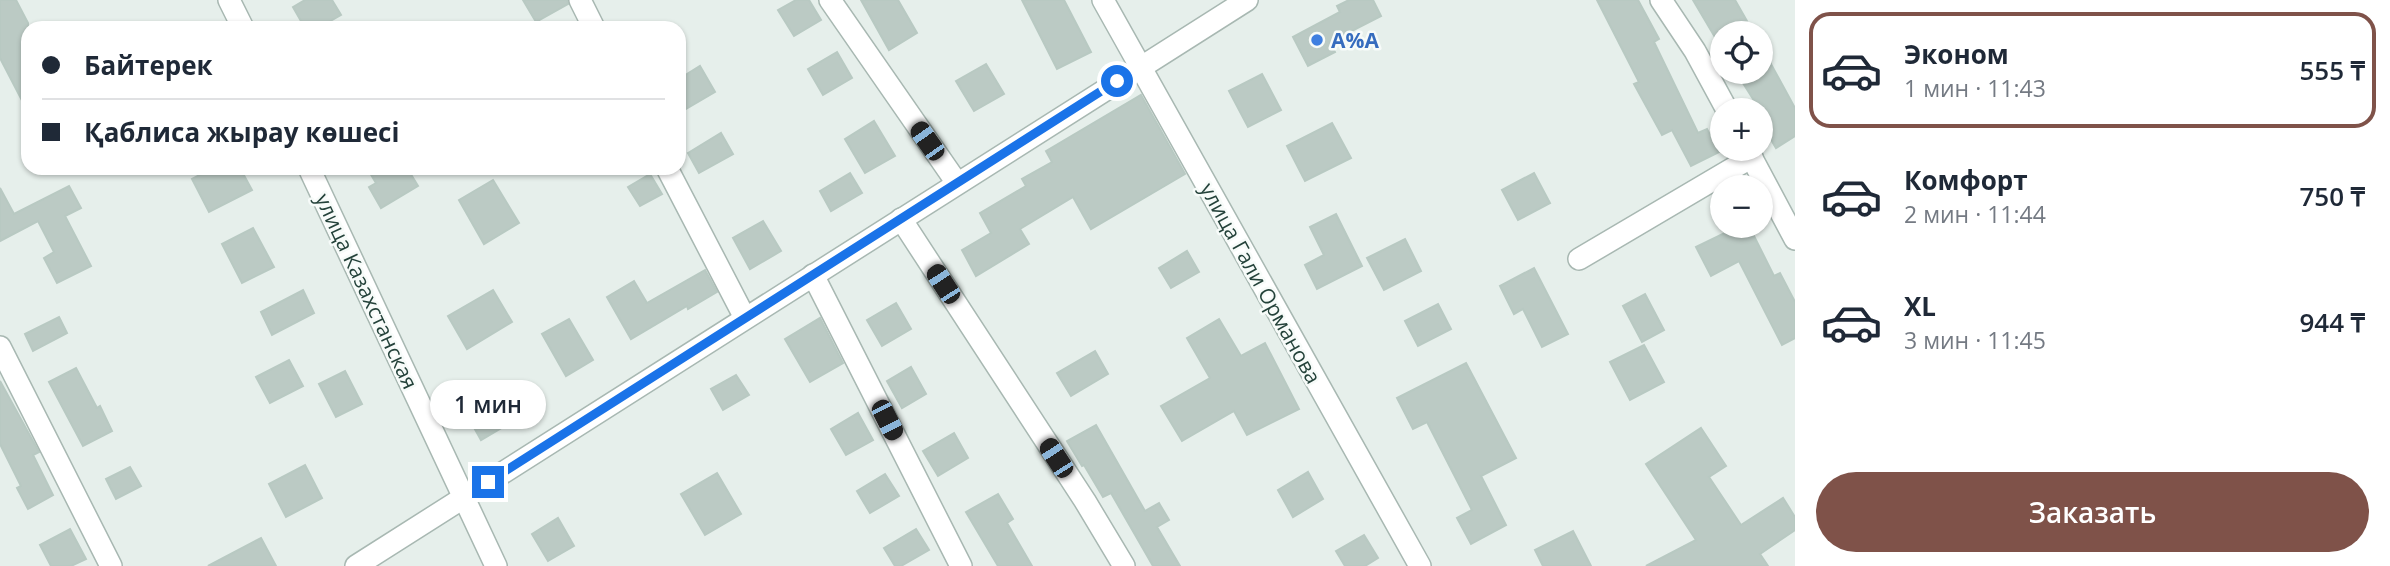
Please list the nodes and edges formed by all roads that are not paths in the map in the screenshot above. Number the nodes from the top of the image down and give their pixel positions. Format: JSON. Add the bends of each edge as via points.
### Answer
{"nodes":[{"id":1,"x":229,"y":0,"type":"edge"},
{"id":2,"x":580,"y":0,"type":"edge"},
{"id":3,"x":830,"y":0,"type":"edge"},
{"id":4,"x":1103,"y":0,"type":"edge"},
{"id":5,"x":1247,"y":0,"type":"edge"},
{"id":6,"x":1661,"y":0,"type":"edge"},
{"id":7,"x":240,"y":21,"type":"edge"},
{"id":8,"x":590,"y":21,"type":"edge"},
{"id":9,"x":1140,"y":67,"type":"junction"},
{"id":10,"x":1720,"y":98,"type":"edge"},
{"id":11,"x":1736,"y":161,"type":"edge"},
{"id":12,"x":1753,"y":161,"type":"edge"},
{"id":13,"x":312,"y":175,"type":"edge"},
{"id":14,"x":671,"y":175,"type":"edge"},
{"id":15,"x":957,"y":183,"type":"junction"},
{"id":16,"x":901,"y":219,"type":"junction"},
{"id":17,"x":1795,"y":239,"type":"edge"},
{"id":18,"x":1579,"y":259,"type":"dead end"},
{"id":19,"x":813,"y":275,"type":"junction"},
{"id":20,"x":745,"y":318,"type":"junction"},
{"id":21,"x":0,"y":347,"type":"edge"},
{"id":22,"x":465,"y":497,"type":"junction"},
{"id":23,"x":111,"y":566,"type":"edge"},
{"id":24,"x":356,"y":566,"type":"edge"},
{"id":25,"x":496,"y":566,"type":"edge"},
{"id":26,"x":961,"y":566,"type":"edge"},
{"id":27,"x":1124,"y":566,"type":"edge"},
{"id":28,"x":1420,"y":566,"type":"edge"}],
"edges":[{"from":1,"to":7,"type":"street"},
{"from":2,"to":8,"type":"street"},
{"from":3,"to":15,"type":"street"},
{"from":4,"to":9,"type":"street","name":"улица Гали Орманова"},
{"from":5,"to":9,"type":"street"},
{"from":6,"to":10,"type":"street"},
{"from":9,"to":15,"type":"street"},
{"from":9,"to":28,"type":"street","name":"улица Гали Орманова"},
{"from":11,"to":18,"type":"street"},
{"from":12,"to":17,"type":"street"},
{"from":13,"to":22,"type":"street","name":"улица Казахстанская"},
{"from":14,"to":20,"type":"street"},
{"from":15,"to":16,"type":"street"},
{"from":16,"to":19,"type":"street"},
{"from":16,"to":27,"type":"street"},
{"from":19,"to":20,"type":"street"},
{"from":19,"to":26,"type":"street"},
{"from":20,"to":22,"type":"street"},
{"from":21,"to":23,"type":"street"},
{"from":22,"to":24,"type":"street"},
{"from":22,"to":25,"type":"street","name":"улица Казахстанская"}]}
